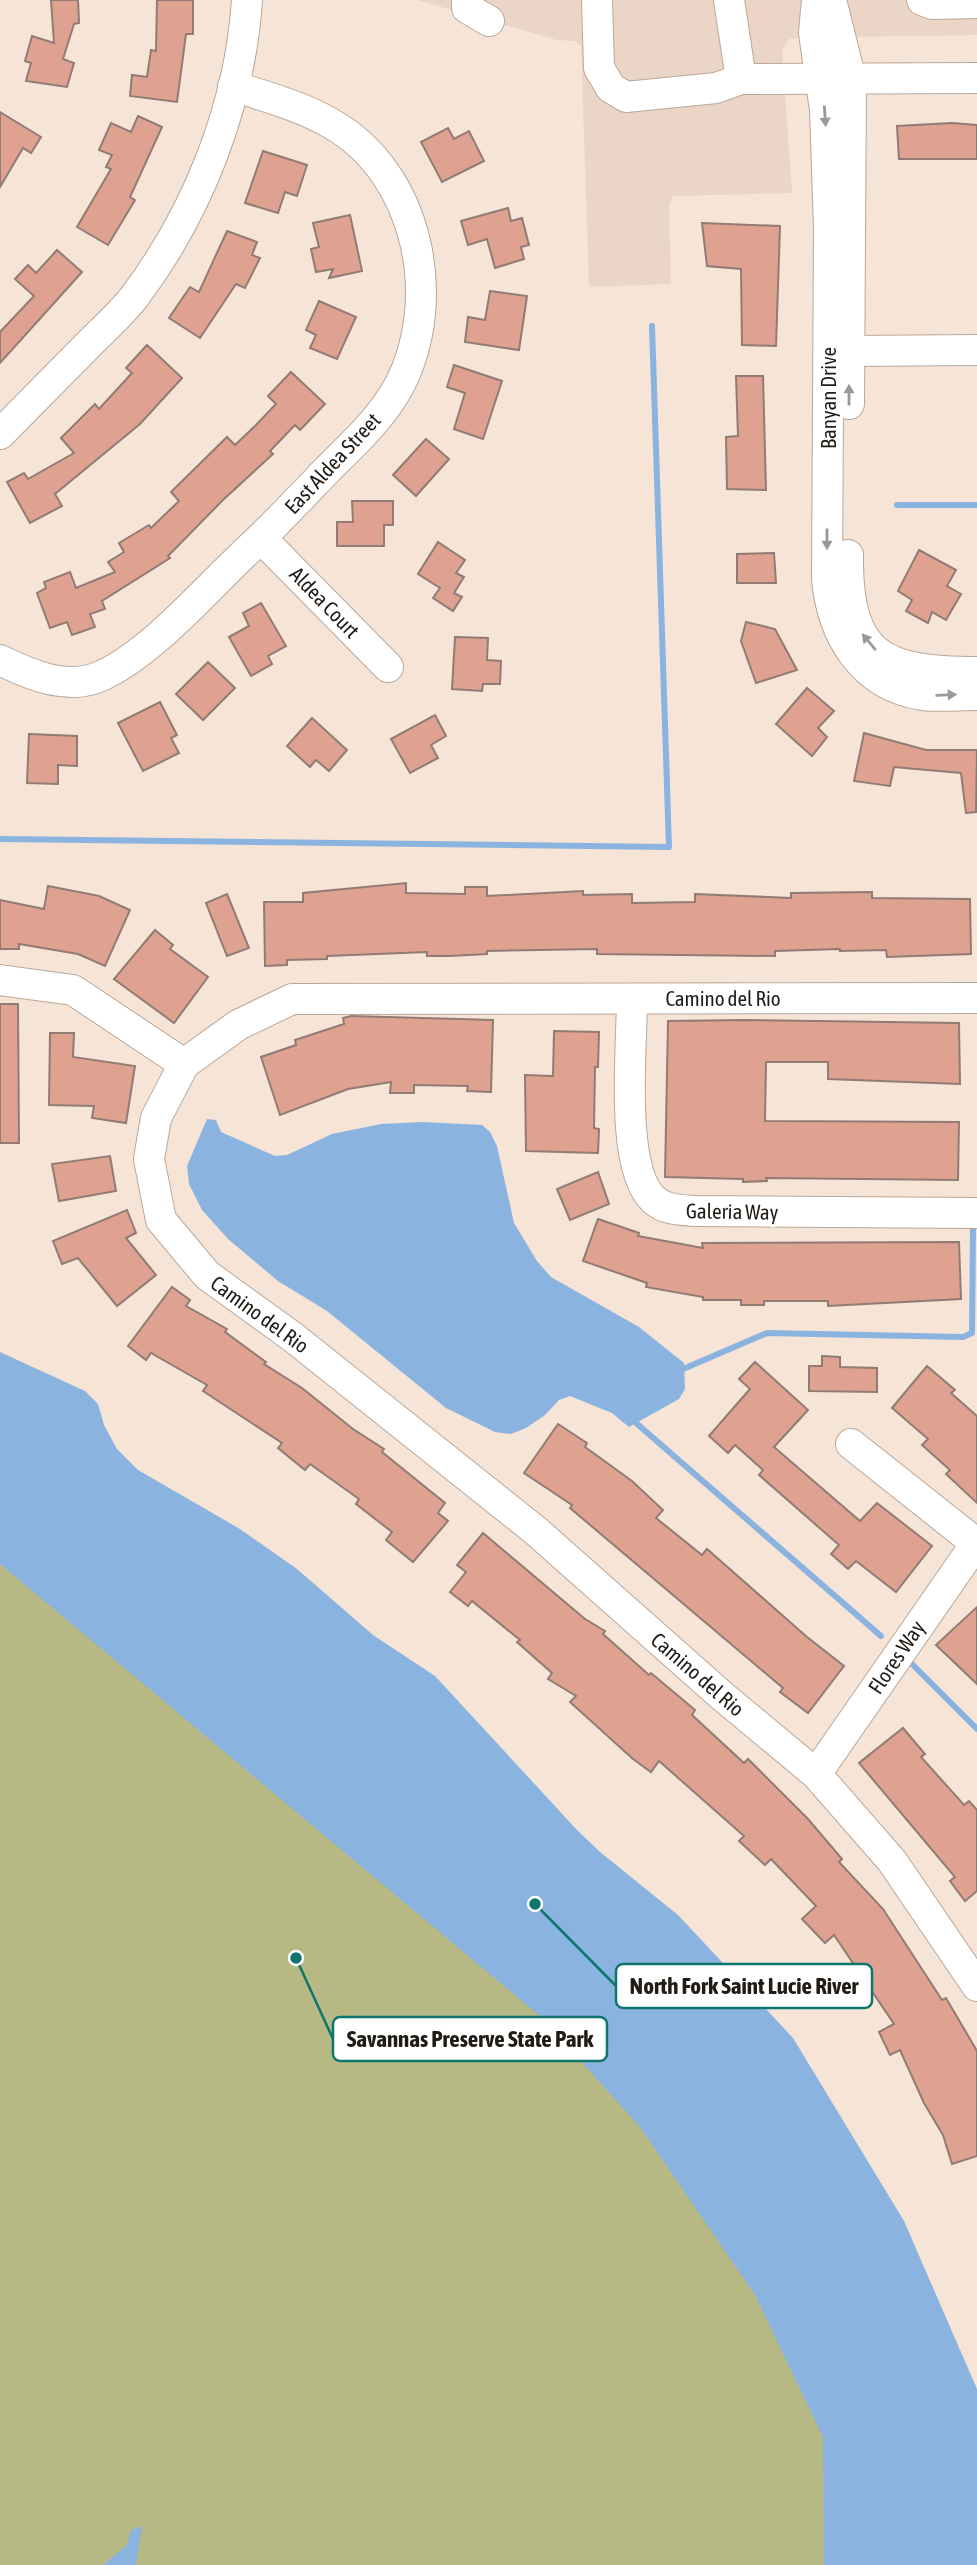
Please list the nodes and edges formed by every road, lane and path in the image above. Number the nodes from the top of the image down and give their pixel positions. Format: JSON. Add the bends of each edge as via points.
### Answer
{"nodes":[{"id":1,"x":247,"y":0,"type":"edge"},
{"id":2,"x":467,"y":0,"type":"edge"},
{"id":3,"x":597,"y":0,"type":"edge"},
{"id":4,"x":729,"y":0,"type":"edge"},
{"id":5,"x":922,"y":0,"type":"edge"},
{"id":6,"x":828,"y":1,"type":"edge"},
{"id":7,"x":977,"y":3,"type":"edge"},
{"id":8,"x":489,"y":21,"type":"dead end"},
{"id":9,"x":977,"y":78,"type":"edge"},
{"id":10,"x":741,"y":79,"type":"junction"},
{"id":11,"x":821,"y":79,"type":"junction"},
{"id":12,"x":851,"y":79,"type":"junction"},
{"id":13,"x":233,"y":86,"type":"junction"},
{"id":14,"x":977,"y":350,"type":"edge"},
{"id":15,"x":849,"y":351,"type":"junction"},
{"id":16,"x":0,"y":434,"type":"edge"},
{"id":17,"x":838,"y":485,"type":"junction"},
{"id":18,"x":261,"y":537,"type":"junction"},
{"id":19,"x":0,"y":660,"type":"edge"},
{"id":20,"x":388,"y":667,"type":"dead end"},
{"id":21,"x":977,"y":672,"type":"edge"},
{"id":22,"x":917,"y":682,"type":"junction"},
{"id":23,"x":977,"y":695,"type":"edge"},
{"id":24,"x":0,"y":980,"type":"edge"},
{"id":25,"x":977,"y":998,"type":"edge"},
{"id":26,"x":632,"y":999,"type":"junction"},
{"id":27,"x":184,"y":1064,"type":"junction"},
{"id":28,"x":977,"y":1213,"type":"edge"},
{"id":29,"x":851,"y":1444,"type":"dead end"},
{"id":30,"x":977,"y":1543,"type":"edge"},
{"id":31,"x":816,"y":1774,"type":"junction"},
{"id":32,"x":977,"y":1986,"type":"edge"}],
"edges":[{"from":1,"to":13,"type":"street"},
{"from":2,"to":8,"type":"street","via":[[467,8]]},
{"from":3,"to":10,"type":"street","via":[[599,68],[611,88],[626,97],[716,88]]},
{"from":4,"to":10,"type":"street"},
{"from":5,"to":7,"type":"street"},
{"from":6,"to":11,"type":"street","name":"Banyan Drive","via":[[814,33]]},
{"from":6,"to":12,"type":"street","name":"Banyan Drive"},
{"from":9,"to":12,"type":"street"},
{"from":10,"to":11,"type":"street"},
{"from":11,"to":12,"type":"street"},
{"from":11,"to":17,"type":"street","name":"Banyan Drive","one_way":true},
{"from":12,"to":15,"type":"street","name":"Banyan Drive"},
{"from":13,"to":16,"type":"street","via":[[210,163],[178,231],[134,298]]},
{"from":13,"to":18,"type":"street","name":"East Aldea Street","via":[[304,111],[364,148],[387,178],[410,222],[421,264],[421,311],[414,349],[399,386],[375,422]]},
{"from":14,"to":15,"type":"street"},
{"from":17,"to":15,"type":"street","name":"Banyan Drive","one_way":true},
{"from":17,"to":22,"type":"street","name":"Banyan Drive","via":[[857,622],[874,649]]},
{"from":18,"to":19,"type":"street","name":"East Aldea Street","via":[[136,656],[99,677],[69,681],[33,676]]},
{"from":18,"to":20,"type":"street","name":"Aldea Court"},
{"from":21,"to":22,"type":"street","name":"Banyan Drive"},
{"from":22,"to":23,"type":"street","name":"Banyan Drive","one_way":true},
{"from":24,"to":27,"type":"street","via":[[74,990]]},
{"from":25,"to":26,"type":"street","name":"Camino del Rio"},
{"from":26,"to":27,"type":"street","name":"Camino del Rio","via":[[292,999],[238,1025]]},
{"from":26,"to":28,"type":"street","name":"Galeria Way","via":[[632,1148],[637,1174],[656,1202],[666,1208],[695,1211]]},
{"from":27,"to":31,"type":"street","name":"Camino del Rio","via":[[156,1118],[149,1159],[161,1220],[207,1275],[294,1338],[536,1531]]},
{"from":29,"to":30,"type":"street"},
{"from":30,"to":31,"type":"street","name":"Flores Way"},
{"from":31,"to":32,"type":"street","name":"Camino del Rio","via":[[892,1861]]}]}
